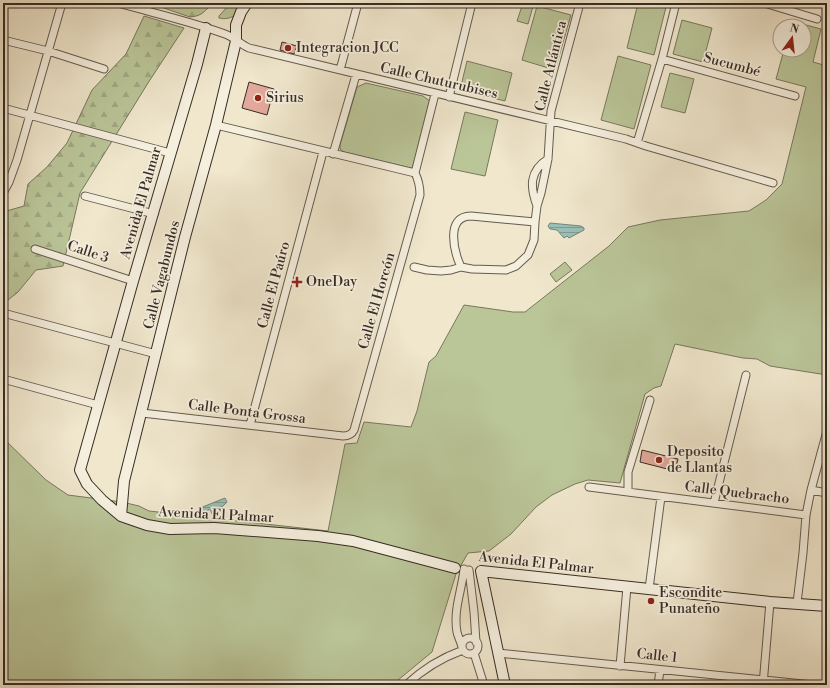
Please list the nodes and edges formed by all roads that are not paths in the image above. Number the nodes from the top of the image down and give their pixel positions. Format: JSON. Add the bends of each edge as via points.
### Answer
{"nodes":[{"id":1,"x":62,"y":3,"type":"edge"},
{"id":2,"x":118,"y":3,"type":"edge"},
{"id":3,"x":247,"y":3,"type":"edge"},
{"id":4,"x":358,"y":3,"type":"edge"},
{"id":5,"x":472,"y":3,"type":"edge"},
{"id":6,"x":580,"y":3,"type":"edge"},
{"id":7,"x":676,"y":3,"type":"edge"},
{"id":8,"x":764,"y":3,"type":"edge"},
{"id":9,"x":817,"y":19,"type":"dead end"},
{"id":10,"x":206,"y":28,"type":"junction"},
{"id":11,"x":3,"y":40,"type":"edge"},
{"id":12,"x":236,"y":42,"type":"junction"},
{"id":13,"x":48,"y":51,"type":"junction"},
{"id":14,"x":662,"y":59,"type":"junction"},
{"id":15,"x":104,"y":69,"type":"dead end"},
{"id":16,"x":340,"y":70,"type":"junction"},
{"id":17,"x":356,"y":75,"type":"junction"},
{"id":18,"x":435,"y":94,"type":"junction"},
{"id":19,"x":449,"y":96,"type":"junction"},
{"id":20,"x":795,"y":96,"type":"dead end"},
{"id":21,"x":3,"y":108,"type":"edge"},
{"id":22,"x":30,"y":115,"type":"junction"},
{"id":23,"x":551,"y":120,"type":"junction"},
{"id":24,"x":216,"y":125,"type":"junction"},
{"id":25,"x":637,"y":143,"type":"junction"},
{"id":26,"x":323,"y":152,"type":"junction"},
{"id":27,"x":170,"y":153,"type":"junction"},
{"id":28,"x":333,"y":154,"type":"junction"},
{"id":29,"x":548,"y":159,"type":"junction"},
{"id":30,"x":415,"y":173,"type":"junction"},
{"id":31,"x":6,"y":181,"type":"edge"},
{"id":32,"x":773,"y":183,"type":"dead end"},
{"id":33,"x":3,"y":193,"type":"edge"},
{"id":34,"x":85,"y":196,"type":"dead end"},
{"id":35,"x":537,"y":206,"type":"junction"},
{"id":36,"x":154,"y":214,"type":"junction"},
{"id":37,"x":535,"y":222,"type":"junction"},
{"id":38,"x":34,"y":249,"type":"dead end"},
{"id":39,"x":414,"y":267,"type":"dead end"},
{"id":40,"x":461,"y":267,"type":"junction"},
{"id":41,"x":133,"y":281,"type":"junction"},
{"id":42,"x":3,"y":313,"type":"edge"},
{"id":43,"x":115,"y":343,"type":"junction"},
{"id":44,"x":156,"y":354,"type":"junction"},
{"id":45,"x":746,"y":375,"type":"dead end"},
{"id":46,"x":3,"y":379,"type":"edge"},
{"id":47,"x":650,"y":400,"type":"dead end"},
{"id":48,"x":98,"y":405,"type":"junction"},
{"id":49,"x":142,"y":413,"type":"junction"},
{"id":50,"x":250,"y":425,"type":"junction"},
{"id":51,"x":827,"y":431,"type":"edge"},
{"id":52,"x":350,"y":435,"type":"joint"},
{"id":53,"x":589,"y":487,"type":"dead end"},
{"id":54,"x":811,"y":490,"type":"junction"},
{"id":55,"x":628,"y":492,"type":"junction"},
{"id":56,"x":827,"y":493,"type":"edge"},
{"id":57,"x":661,"y":497,"type":"junction"},
{"id":58,"x":714,"y":503,"type":"junction"},
{"id":59,"x":806,"y":515,"type":"junction"},
{"id":60,"x":120,"y":516,"type":"junction"},
{"id":61,"x":463,"y":569,"type":"junction"},
{"id":62,"x":481,"y":571,"type":"junction"},
{"id":63,"x":627,"y":587,"type":"junction"},
{"id":64,"x":649,"y":589,"type":"junction"},
{"id":65,"x":770,"y":602,"type":"junction"},
{"id":66,"x":797,"y":603,"type":"junction"},
{"id":67,"x":827,"y":606,"type":"edge"},
{"id":68,"x":476,"y":642,"type":"junction"},
{"id":69,"x":462,"y":648,"type":"junction"},
{"id":70,"x":474,"y":653,"type":"junction"},
{"id":71,"x":498,"y":653,"type":"junction"},
{"id":72,"x":620,"y":666,"type":"junction"},
{"id":73,"x":660,"y":670,"type":"junction"},
{"id":74,"x":763,"y":682,"type":"edge"},
{"id":75,"x":406,"y":685,"type":"edge"},
{"id":76,"x":484,"y":685,"type":"edge"},
{"id":77,"x":505,"y":685,"type":"edge"},
{"id":78,"x":658,"y":685,"type":"edge"},
{"id":79,"x":813,"y":685,"type":"edge"}],
"edges":[{"from":1,"to":13,"type":"street"},
{"from":2,"to":10,"type":"street","name":"Calle Chuturubises"},
{"from":3,"to":12,"type":"street","name":"Calle Vagabundos","via":[[236,25]]},
{"from":4,"to":16,"type":"street"},
{"from":5,"to":19,"type":"street"},
{"from":6,"to":23,"type":"street","name":"Calle Atlántica"},
{"from":7,"to":14,"type":"street"},
{"from":8,"to":9,"type":"street"},
{"from":10,"to":12,"type":"street","name":"Calle Chuturubises","via":[[227,34]]},
{"from":10,"to":27,"type":"street","name":"Avenida El Palmar"},
{"from":11,"to":13,"type":"street"},
{"from":12,"to":16,"type":"street","name":"Calle Chuturubises","via":[[249,48]]},
{"from":12,"to":24,"type":"street","name":"Calle Vagabundos"},
{"from":13,"to":15,"type":"street"},
{"from":13,"to":22,"type":"street"},
{"from":14,"to":20,"type":"street","name":"Sucumbé"},
{"from":14,"to":25,"type":"street"},
{"from":16,"to":17,"type":"street","name":"Calle Chuturubises"},
{"from":17,"to":18,"type":"street","name":"Calle Chuturubises"},
{"from":17,"to":28,"type":"street"},
{"from":18,"to":19,"type":"street","name":"Calle Chuturubises"},
{"from":18,"to":30,"type":"street"},
{"from":19,"to":23,"type":"street","name":"Calle Chuturubises"},
{"from":21,"to":22,"type":"street"},
{"from":22,"to":27,"type":"street"},
{"from":22,"to":31,"type":"street","via":[[17,160]]},
{"from":23,"to":25,"type":"street","name":"Calle Chuturubises"},
{"from":23,"to":29,"type":"street","name":"Calle Atlántica"},
{"from":24,"to":26,"type":"street"},
{"from":24,"to":44,"type":"street","name":"Calle Vagabundos"},
{"from":25,"to":32,"type":"street","name":"Calle Chuturubises"},
{"from":26,"to":28,"type":"street"},
{"from":26,"to":50,"type":"street","name":"Calle El Paúro"},
{"from":27,"to":36,"type":"street","name":"Avenida El Palmar"},
{"from":28,"to":30,"type":"street"},
{"from":29,"to":35,"type":"street","name":"Calle Atlántica"},
{"from":29,"to":35,"type":"street","via":[[538,167],[533,179],[532,192]]},
{"from":30,"to":52,"type":"street","name":"Calle El Horcón","via":[[419,181],[420,195],[354,430]]},
{"from":31,"to":33,"type":"street"},
{"from":34,"to":36,"type":"street"},
{"from":35,"to":37,"type":"street","name":"Calle Atlántica"},
{"from":36,"to":41,"type":"street","name":"Avenida El Palmar"},
{"from":37,"to":40,"type":"street","name":"Calle Atlántica","via":[[532,248],[516,266],[506,270]]},
{"from":37,"to":40,"type":"street","via":[[471,216],[462,218],[456,224],[453,242]]},
{"from":38,"to":41,"type":"street","name":"Calle 3"},
{"from":39,"to":40,"type":"street","name":"Calle Atlántica","via":[[441,271]]},
{"from":41,"to":43,"type":"street","name":"Avenida El Palmar"},
{"from":42,"to":43,"type":"street"},
{"from":43,"to":44,"type":"street"},
{"from":43,"to":48,"type":"street","name":"Avenida El Palmar"},
{"from":44,"to":49,"type":"street","name":"Calle Vagabundos"},
{"from":45,"to":58,"type":"street"},
{"from":46,"to":48,"type":"street"},
{"from":47,"to":55,"type":"street","via":[[628,472]]},
{"from":48,"to":60,"type":"street","name":"Avenida El Palmar","via":[[80,470],[87,484]]},
{"from":49,"to":50,"type":"street","name":"Calle Ponta Grossa"},
{"from":49,"to":60,"type":"street","name":"Calle Vagabundos","via":[[124,480]]},
{"from":50,"to":52,"type":"street","name":"Calle Ponta Grossa"},
{"from":51,"to":54,"type":"street"},
{"from":53,"to":55,"type":"street","name":"Calle Quebracho"},
{"from":54,"to":56,"type":"street"},
{"from":54,"to":59,"type":"street"},
{"from":55,"to":57,"type":"street","name":"Calle Quebracho"},
{"from":57,"to":58,"type":"street","name":"Calle Quebracho"},
{"from":57,"to":64,"type":"street"},
{"from":58,"to":59,"type":"street","name":"Calle Quebracho"},
{"from":59,"to":66,"type":"street"},
{"from":60,"to":61,"type":"street","name":"Avenida El Palmar","via":[[170,529],[228,529],[353,541]]},
{"from":61,"to":62,"type":"street","name":"Avenida El Palmar"},
{"from":61,"to":68,"type":"street","via":[[474,612]]},
{"from":61,"to":69,"type":"street","via":[[456,620]]},
{"from":62,"to":63,"type":"street","name":"Avenida El Palmar"},
{"from":62,"to":71,"type":"street"},
{"from":63,"to":64,"type":"street","name":"Avenida El Palmar"},
{"from":63,"to":72,"type":"street"},
{"from":64,"to":65,"type":"street","name":"Avenida El Palmar"},
{"from":65,"to":66,"type":"street","name":"Avenida El Palmar"},
{"from":65,"to":74,"type":"street"},
{"from":66,"to":67,"type":"street","name":"Avenida El Palmar"},
{"from":68,"to":69,"type":"street","via":[[472,638],[466,639]]},
{"from":68,"to":70,"type":"street","via":[[478,647]]},
{"from":69,"to":70,"type":"street","via":[[468,653]]},
{"from":69,"to":75,"type":"street","via":[[429,666]]},
{"from":70,"to":76,"type":"street"},
{"from":71,"to":72,"type":"street","name":"Calle 1"},
{"from":71,"to":77,"type":"street"},
{"from":72,"to":73,"type":"street","name":"Calle 1"},
{"from":73,"to":74,"type":"street","name":"Calle 1"},
{"from":73,"to":78,"type":"street"},
{"from":74,"to":79,"type":"street","name":"Calle 1"}]}
